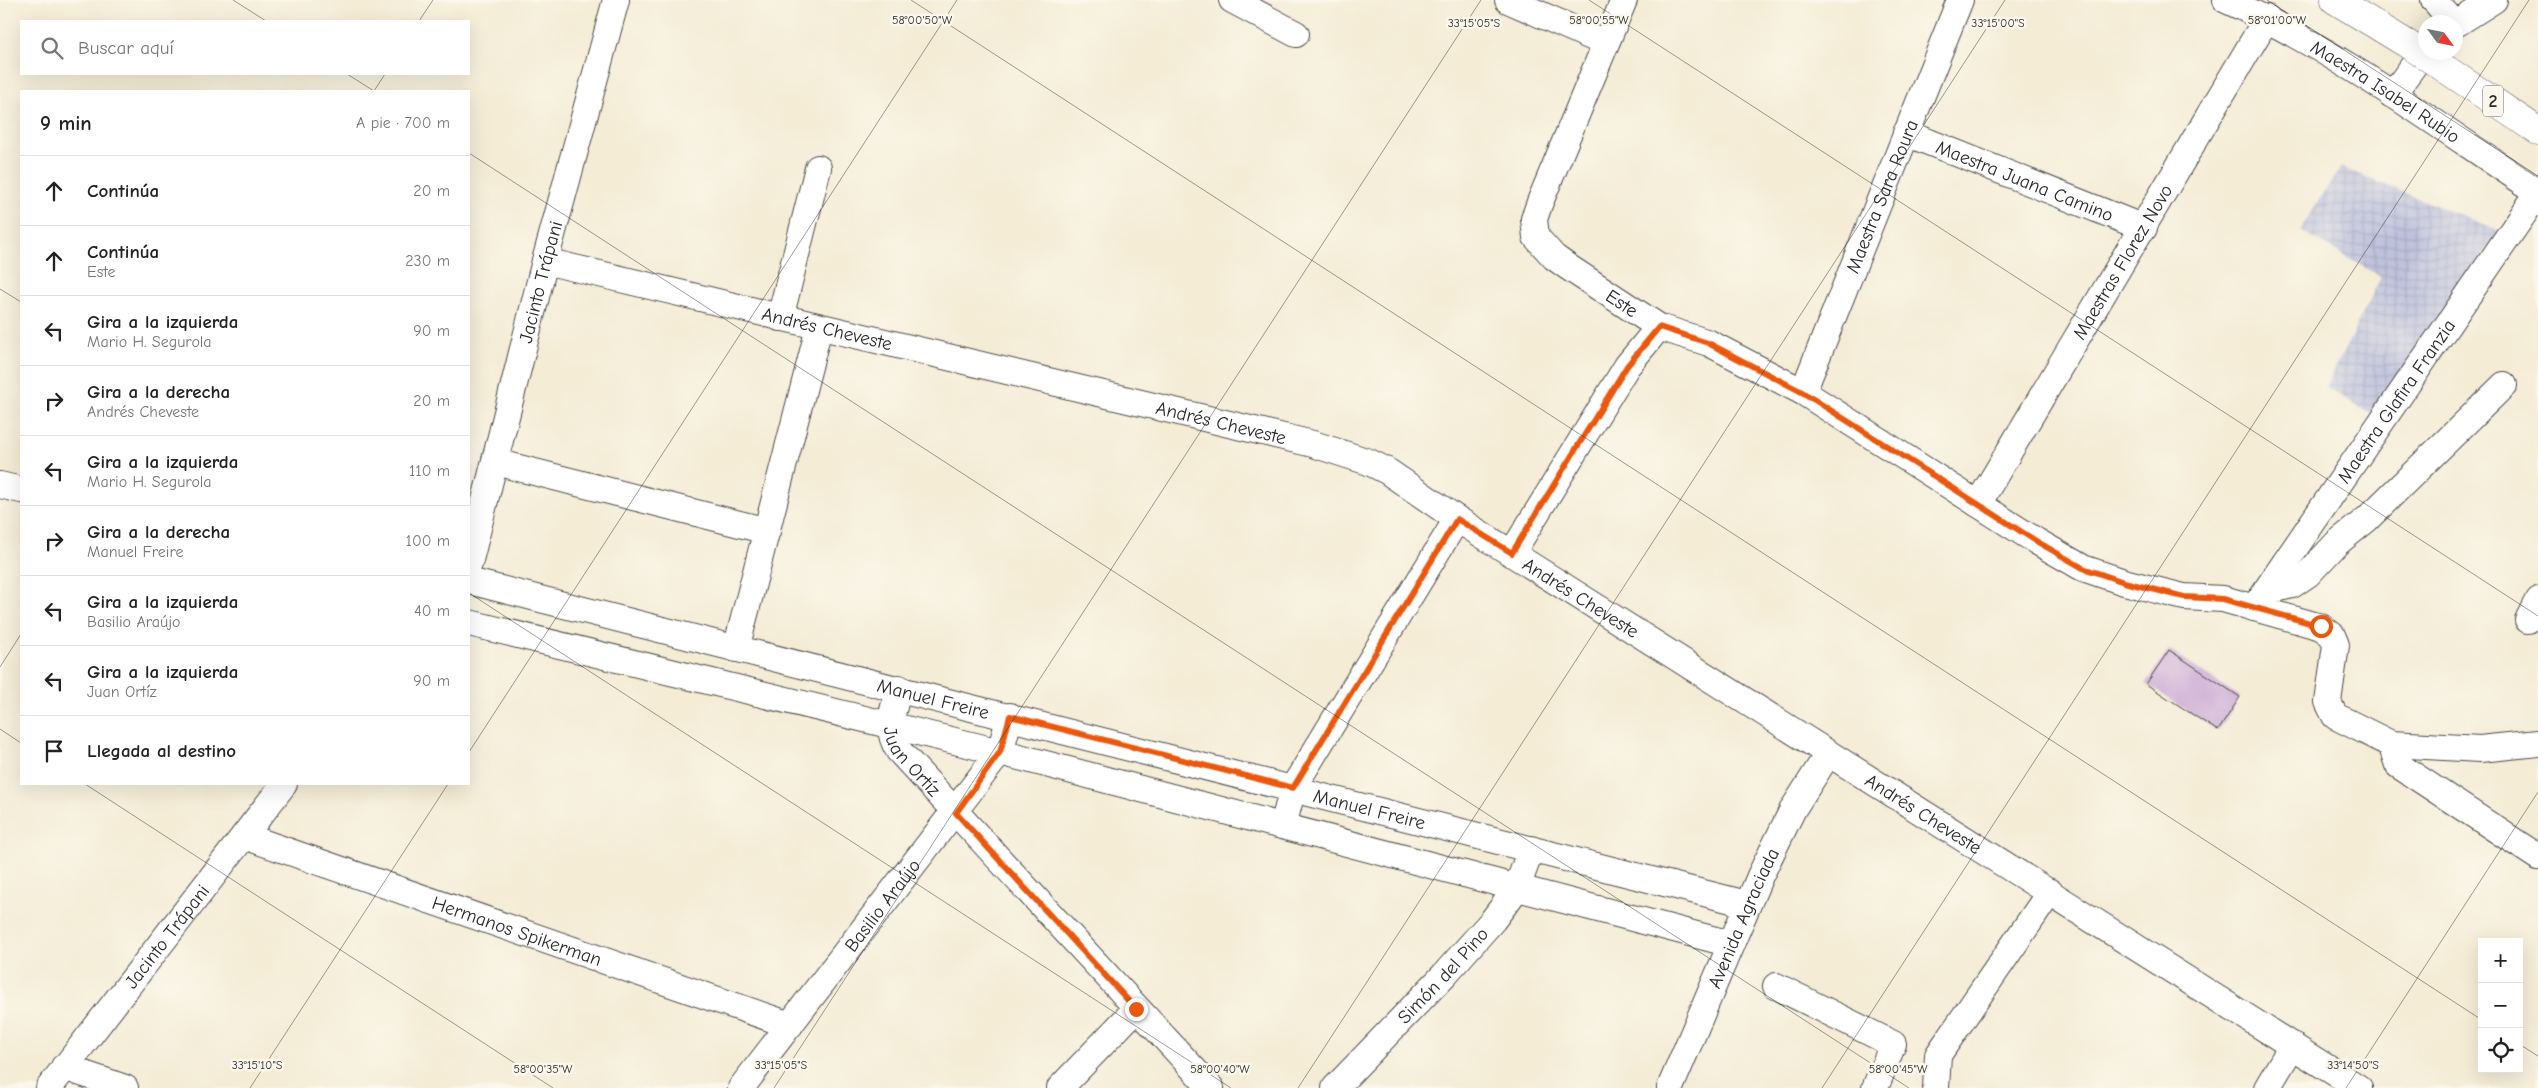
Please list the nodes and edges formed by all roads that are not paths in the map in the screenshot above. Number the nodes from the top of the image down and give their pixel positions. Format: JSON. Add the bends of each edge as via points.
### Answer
{"nodes":[{"id":1,"x":616,"y":0,"type":"edge"},
{"id":2,"x":1232,"y":0,"type":"edge"},
{"id":3,"x":1508,"y":0,"type":"edge"},
{"id":4,"x":1624,"y":0,"type":"edge"},
{"id":5,"x":1960,"y":0,"type":"edge"},
{"id":6,"x":2226,"y":0,"type":"edge"},
{"id":7,"x":2335,"y":0,"type":"edge"},
{"id":8,"x":2434,"y":0,"type":"edge"},
{"id":9,"x":2494,"y":0,"type":"edge"},
{"id":10,"x":2447,"y":15,"type":"edge"},
{"id":11,"x":2267,"y":18,"type":"junction"},
{"id":12,"x":2463,"y":18,"type":"edge"},
{"id":13,"x":1296,"y":34,"type":"dead end"},
{"id":14,"x":1605,"y":43,"type":"junction"},
{"id":15,"x":2417,"y":49,"type":"edge"},
{"id":16,"x":2475,"y":89,"type":"junction"},
{"id":17,"x":2392,"y":95,"type":"junction"},
{"id":18,"x":2538,"y":112,"type":"edge"},
{"id":19,"x":2538,"y":131,"type":"edge"},
{"id":20,"x":1906,"y":133,"type":"junction"},
{"id":21,"x":818,"y":168,"type":"dead end"},
{"id":22,"x":2538,"y":193,"type":"edge"},
{"id":23,"x":2144,"y":228,"type":"junction"},
{"id":24,"x":545,"y":261,"type":"junction"},
{"id":25,"x":780,"y":318,"type":"junction"},
{"id":26,"x":1659,"y":327,"type":"junction"},
{"id":27,"x":819,"y":328,"type":"junction"},
{"id":28,"x":2504,"y":385,"type":"dead end"},
{"id":29,"x":1802,"y":392,"type":"junction"},
{"id":30,"x":495,"y":462,"type":"junction"},
{"id":31,"x":0,"y":485,"type":"edge"},
{"id":32,"x":20,"y":490,"type":"edge"},
{"id":33,"x":1978,"y":504,"type":"junction"},
{"id":34,"x":1457,"y":519,"type":"junction"},
{"id":35,"x":767,"y":531,"type":"junction"},
{"id":36,"x":1512,"y":553,"type":"junction"},
{"id":37,"x":470,"y":560,"type":"edge"},
{"id":38,"x":470,"y":581,"type":"edge"},
{"id":39,"x":2260,"y":600,"type":"junction"},
{"id":40,"x":470,"y":623,"type":"edge"},
{"id":41,"x":736,"y":649,"type":"junction"},
{"id":42,"x":899,"y":688,"type":"junction"},
{"id":43,"x":1010,"y":716,"type":"junction"},
{"id":44,"x":890,"y":726,"type":"junction"},
{"id":45,"x":2538,"y":743,"type":"edge"},
{"id":46,"x":2391,"y":744,"type":"junction"},
{"id":47,"x":1000,"y":752,"type":"junction"},
{"id":48,"x":1828,"y":754,"type":"junction"},
{"id":49,"x":283,"y":785,"type":"edge"},
{"id":50,"x":1293,"y":788,"type":"junction"},
{"id":51,"x":956,"y":813,"type":"junction"},
{"id":52,"x":1283,"y":826,"type":"junction"},
{"id":53,"x":244,"y":836,"type":"junction"},
{"id":54,"x":1532,"y":849,"type":"junction"},
{"id":55,"x":2538,"y":857,"type":"edge"},
{"id":56,"x":1517,"y":888,"type":"junction"},
{"id":57,"x":2050,"y":892,"type":"junction"},
{"id":58,"x":1747,"y":904,"type":"junction"},
{"id":59,"x":1731,"y":944,"type":"junction"},
{"id":60,"x":1776,"y":986,"type":"dead end"},
{"id":61,"x":1136,"y":1009,"type":"junction"},
{"id":62,"x":790,"y":1025,"type":"junction"},
{"id":63,"x":2292,"y":1046,"type":"junction"},
{"id":64,"x":64,"y":1067,"type":"junction"},
{"id":65,"x":49,"y":1088,"type":"edge"},
{"id":66,"x":124,"y":1088,"type":"edge"},
{"id":67,"x":741,"y":1088,"type":"edge"},
{"id":68,"x":1060,"y":1088,"type":"edge"},
{"id":69,"x":1211,"y":1088,"type":"edge"},
{"id":70,"x":1335,"y":1088,"type":"edge"},
{"id":71,"x":1670,"y":1088,"type":"edge"},
{"id":72,"x":1875,"y":1088,"type":"edge"},
{"id":73,"x":1936,"y":1088,"type":"edge"},
{"id":74,"x":2267,"y":1088,"type":"edge"},
{"id":75,"x":2359,"y":1088,"type":"edge"}],
"edges":[{"from":1,"to":24,"type":"street","name":"Jacinto Trápani"},
{"from":2,"to":13,"type":"street"},
{"from":3,"to":14,"type":"street"},
{"from":4,"to":14,"type":"street"},
{"from":5,"to":20,"type":"street","name":"Maestra Sara Roura"},
{"from":6,"to":11,"type":"street","name":"Maestra Isabel Rubio"},
{"from":7,"to":15,"type":"highway","number":"2"},
{"from":8,"to":10,"type":"street"},
{"from":9,"to":12,"type":"street"},
{"from":11,"to":17,"type":"street","name":"Maestra Isabel Rubio"},
{"from":11,"to":23,"type":"street","name":"Maestras Florez Novo"},
{"from":14,"to":26,"type":"street","name":"Este","via":[[1540,202],[1534,219],[1536,237],[1554,257]]},
{"from":15,"to":16,"type":"highway","number":"2","bridge":true},
{"from":15,"to":17,"type":"street","via":[[2414,65]]},
{"from":16,"to":18,"type":"highway"},
{"from":16,"to":19,"type":"highway","number":"2"},
{"from":17,"to":22,"type":"street","name":"Maestra Isabel Rubio"},
{"from":20,"to":23,"type":"street","name":"Maestra Juana Camino"},
{"from":20,"to":29,"type":"street","name":"Maestra Sara Roura"},
{"from":21,"to":25,"type":"street"},
{"from":22,"to":39,"type":"street","name":"Maestra Glafira Franzia"},
{"from":23,"to":33,"type":"street","name":"Maestras Florez Novo"},
{"from":24,"to":25,"type":"street","name":"Andrés Cheveste"},
{"from":24,"to":30,"type":"street","name":"Jacinto Trápani"},
{"from":25,"to":27,"type":"street","name":"Andrés Cheveste"},
{"from":26,"to":29,"type":"street","name":"Este","via":[[1708,343]]},
{"from":26,"to":36,"type":"street","via":[[1627,366]]},
{"from":27,"to":34,"type":"street","name":"Andrés Cheveste","via":[[1344,453],[1387,470]]},
{"from":27,"to":35,"type":"street"},
{"from":28,"to":39,"type":"street","via":[[2308,574]]},
{"from":29,"to":33,"type":"street","name":"Este"},
{"from":30,"to":35,"type":"street"},
{"from":30,"to":37,"type":"street","name":"Jacinto Trápani"},
{"from":31,"to":32,"type":"street"},
{"from":33,"to":39,"type":"street","name":"Este","via":[[2083,568],[2124,582],[2184,597]]},
{"from":34,"to":36,"type":"street","name":"Andrés Cheveste"},
{"from":34,"to":50,"type":"street"},
{"from":35,"to":41,"type":"street"},
{"from":36,"to":48,"type":"street","name":"Andrés Cheveste"},
{"from":38,"to":41,"type":"street","name":"Manuel Freire"},
{"from":39,"to":46,"type":"street","name":"Este","via":[[2321,626],[2332,635],[2336,645],[2328,702],[2336,716]]},
{"from":40,"to":44,"type":"street","name":"Manuel Freire"},
{"from":41,"to":42,"type":"street","name":"Manuel Freire"},
{"from":42,"to":43,"type":"street","name":"Manuel Freire"},
{"from":42,"to":44,"type":"street","name":"Juan Ortíz"},
{"from":43,"to":47,"type":"street","name":"Basilio Araújo"},
{"from":43,"to":50,"type":"street","name":"Manuel Freire"},
{"from":44,"to":47,"type":"street","name":"Manuel Freire"},
{"from":44,"to":51,"type":"street","name":"Juan Ortíz","via":[[898,751]]},
{"from":45,"to":46,"type":"street","via":[[2480,749]]},
{"from":46,"to":55,"type":"street","via":[[2398,765]]},
{"from":47,"to":51,"type":"street","name":"Basilio Araújo"},
{"from":47,"to":52,"type":"street","name":"Manuel Freire"},
{"from":48,"to":57,"type":"street","name":"Andrés Cheveste"},
{"from":48,"to":58,"type":"street","name":"Avenida Agraciada","via":[[1793,809]]},
{"from":49,"to":53,"type":"street","name":"Jacinto Trápani"},
{"from":50,"to":52,"type":"street"},
{"from":50,"to":54,"type":"street","name":"Manuel Freire"},
{"from":51,"to":61,"type":"street","name":"Juan Ortíz"},
{"from":51,"to":62,"type":"street","name":"Basilio Araújo"},
{"from":52,"to":56,"type":"street","name":"Manuel Freire"},
{"from":53,"to":62,"type":"street","name":"Hermanos Spikerman"},
{"from":53,"to":64,"type":"street","name":"Jacinto Trápani"},
{"from":54,"to":56,"type":"street","name":"Simón del Pino"},
{"from":54,"to":58,"type":"street","name":"Manuel Freire"},
{"from":56,"to":59,"type":"street","name":"Manuel Freire"},
{"from":56,"to":70,"type":"street","name":"Simón del Pino","via":[[1444,976]]},
{"from":57,"to":63,"type":"street","name":"Andrés Cheveste"},
{"from":57,"to":73,"type":"street","via":[[1938,1055]]},
{"from":58,"to":59,"type":"street","name":"Avenida Agraciada"},
{"from":59,"to":71,"type":"street","name":"Avenida Agraciada"},
{"from":60,"to":72,"type":"street","via":[[1893,1044]]},
{"from":61,"to":68,"type":"street"},
{"from":61,"to":69,"type":"street","name":"Juan Ortíz"},
{"from":62,"to":67,"type":"street","name":"Basilio Araújo"},
{"from":63,"to":74,"type":"street"},
{"from":63,"to":75,"type":"street","name":"Andrés Cheveste"},
{"from":64,"to":65,"type":"street","name":"Jacinto Trápani"},
{"from":64,"to":66,"type":"street"}]}
